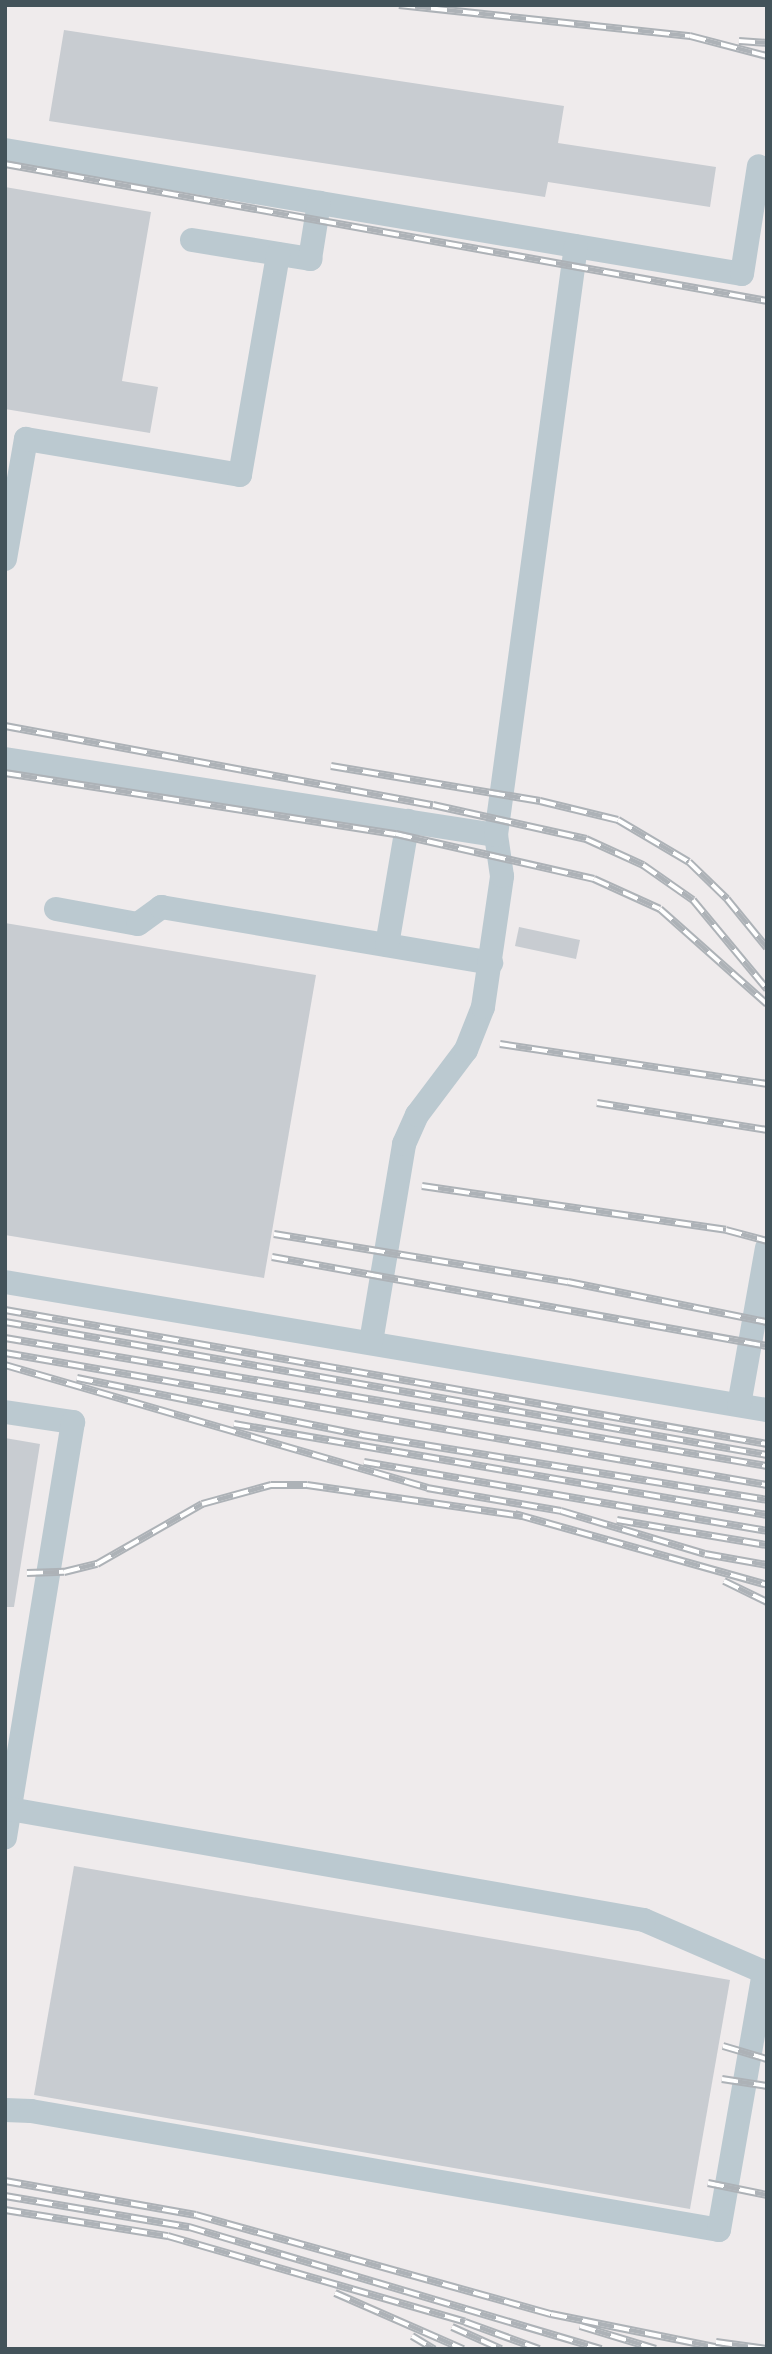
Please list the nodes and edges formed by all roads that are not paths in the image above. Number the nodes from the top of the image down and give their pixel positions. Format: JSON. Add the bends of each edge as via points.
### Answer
{"nodes":[{"id":1,"x":5,"y":150,"type":"edge"},
{"id":2,"x":759,"y":166,"type":"dead end"},
{"id":3,"x":319,"y":203,"type":"junction"},
{"id":4,"x":192,"y":240,"type":"dead end"},
{"id":5,"x":576,"y":246,"type":"junction"},
{"id":6,"x":278,"y":254,"type":"junction"},
{"id":7,"x":5,"y":559,"type":"edge"},
{"id":8,"x":5,"y":759,"type":"edge"},
{"id":9,"x":408,"y":821,"type":"junction"},
{"id":10,"x":496,"y":835,"type":"junction"},
{"id":11,"x":56,"y":909,"type":"dead end"},
{"id":12,"x":387,"y":945,"type":"junction"},
{"id":13,"x":491,"y":962,"type":"junction"},
{"id":14,"x":767,"y":1248,"type":"edge"},
{"id":15,"x":5,"y":1282,"type":"edge"},
{"id":16,"x":371,"y":1342,"type":"junction"},
{"id":17,"x":739,"y":1405,"type":"junction"},
{"id":18,"x":767,"y":1410,"type":"edge"},
{"id":19,"x":5,"y":1412,"type":"edge"},
{"id":20,"x":10,"y":1810,"type":"junction"},
{"id":21,"x":5,"y":1837,"type":"edge"},
{"id":22,"x":5,"y":2110,"type":"edge"}],
"edges":[{"from":1,"to":3,"type":"lane"},
{"from":2,"to":5,"type":"lane","via":[[742,274]]},
{"from":3,"to":5,"type":"lane"},
{"from":3,"to":6,"type":"lane","via":[[310,259]]},
{"from":4,"to":6,"type":"lane"},
{"from":5,"to":10,"type":"lane"},
{"from":6,"to":7,"type":"lane","via":[[240,475],[26,439]]},
{"from":8,"to":9,"type":"lane"},
{"from":9,"to":10,"type":"lane"},
{"from":9,"to":12,"type":"lane"},
{"from":10,"to":13,"type":"lane","via":[[502,876]]},
{"from":11,"to":12,"type":"lane","via":[[138,923],[161,907]]},
{"from":12,"to":13,"type":"lane"},
{"from":13,"to":16,"type":"lane","via":[[483,1007],[466,1050],[416,1115],[404,1144]]},
{"from":14,"to":17,"type":"lane"},
{"from":15,"to":16,"type":"lane"},
{"from":16,"to":17,"type":"lane"},
{"from":17,"to":18,"type":"lane"},
{"from":19,"to":20,"type":"lane","via":[[73,1422]]},
{"from":20,"to":21,"type":"lane"},
{"from":20,"to":22,"type":"lane","via":[[644,1920],[764,1972],[719,2230]]}]}
